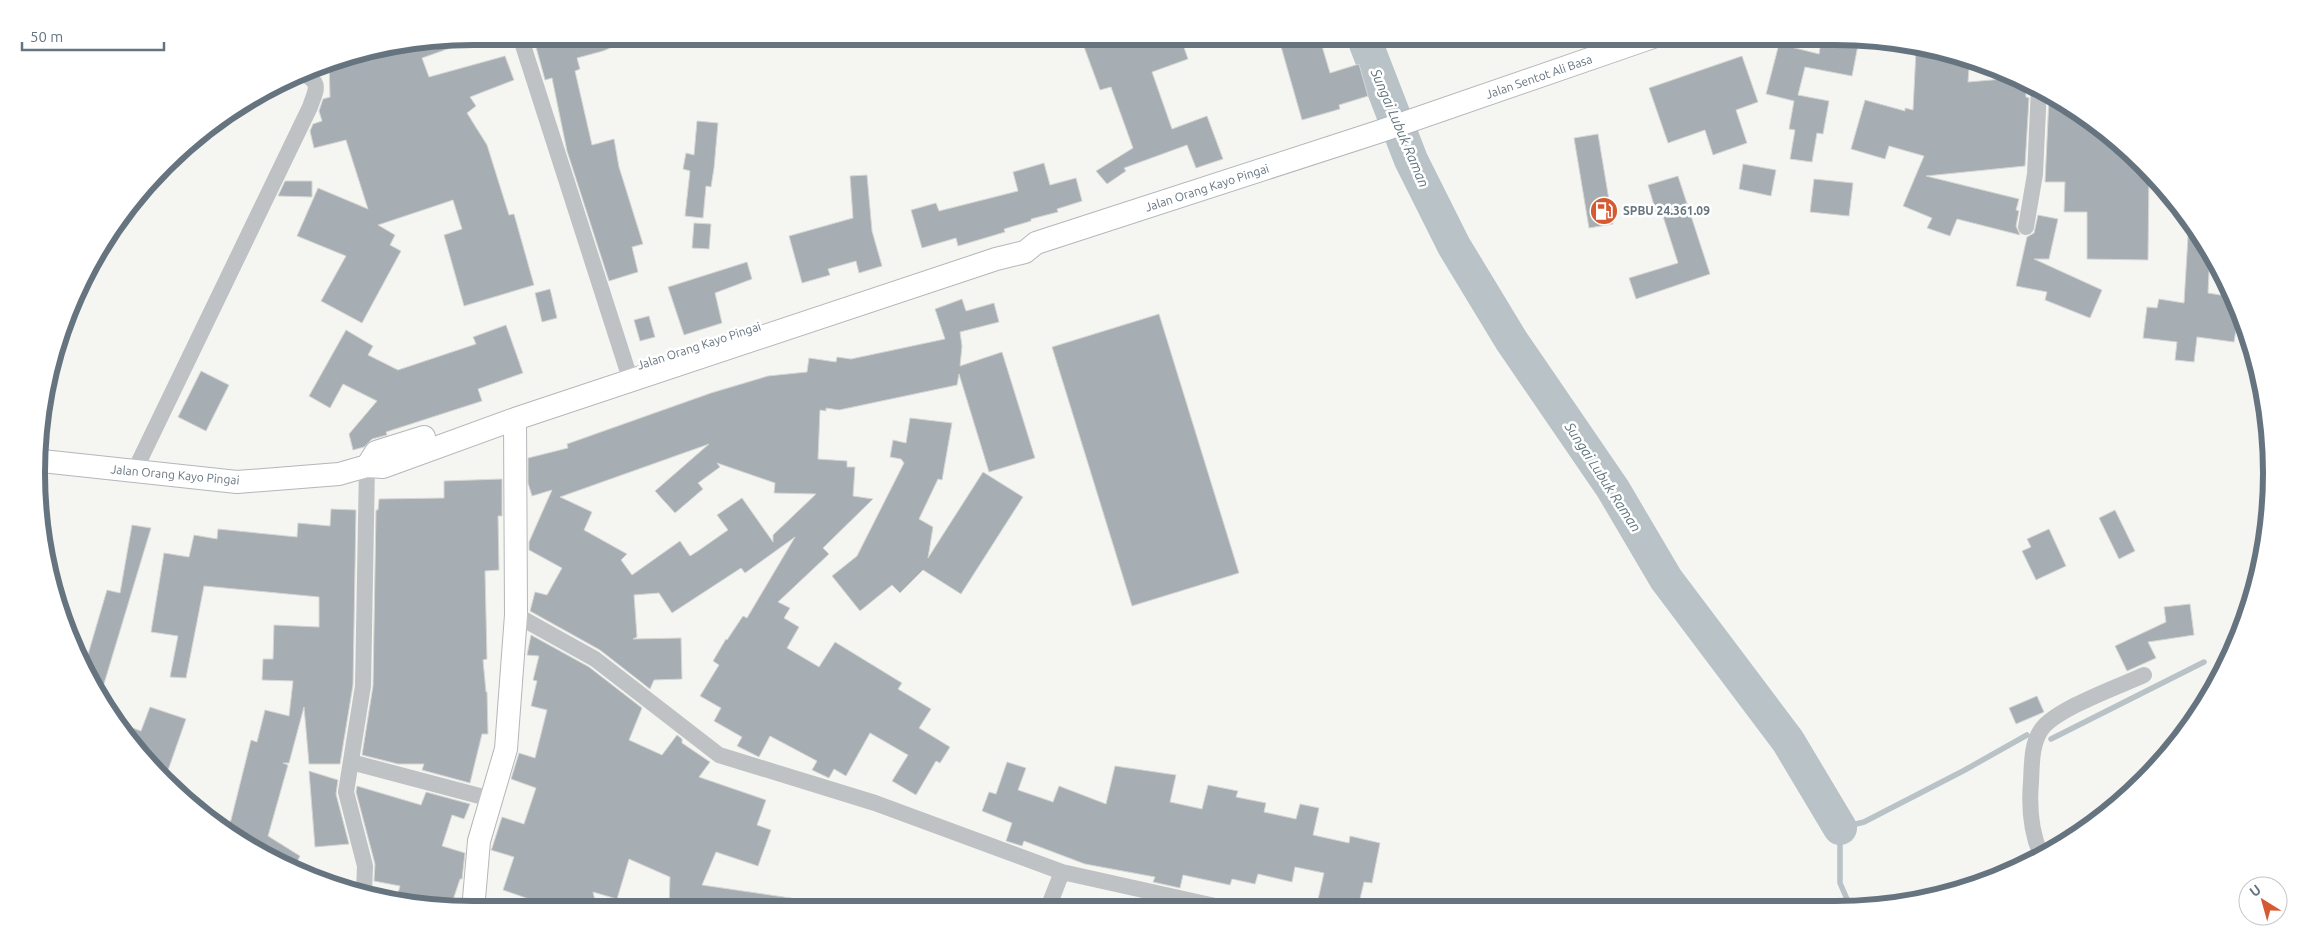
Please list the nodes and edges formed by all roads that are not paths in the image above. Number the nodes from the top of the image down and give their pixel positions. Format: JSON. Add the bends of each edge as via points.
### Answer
{"nodes":[{"id":1,"x":523,"y":45,"type":"edge"},
{"id":2,"x":1630,"y":45,"type":"edge"},
{"id":3,"x":310,"y":78,"type":"edge"},
{"id":4,"x":2039,"y":97,"type":"edge"},
{"id":5,"x":1378,"y":132,"type":"joint"},
{"id":6,"x":2026,"y":227,"type":"dead end"},
{"id":7,"x":1036,"y":244,"type":"junction"},
{"id":8,"x":627,"y":369,"type":"junction"},
{"id":9,"x":515,"y":418,"type":"junction"},
{"id":10,"x":45,"y":461,"type":"edge"},
{"id":11,"x":367,"y":466,"type":"junction"},
{"id":12,"x":134,"y":472,"type":"junction"},
{"id":13,"x":516,"y":615,"type":"junction"},
{"id":14,"x":2144,"y":675,"type":"dead end"},
{"id":15,"x":351,"y":762,"type":"junction"},
{"id":16,"x":491,"y":799,"type":"junction"},
{"id":17,"x":2039,"y":849,"type":"edge"},
{"id":18,"x":1062,"y":872,"type":"junction"},
{"id":19,"x":364,"y":887,"type":"edge"},
{"id":20,"x":473,"y":901,"type":"edge"},
{"id":21,"x":1051,"y":901,"type":"edge"},
{"id":22,"x":1192,"y":901,"type":"edge"}],
"edges":[{"from":1,"to":8,"type":"street"},
{"from":2,"to":5,"type":"main road","name":"Jalan Sentot Ali Basa"},
{"from":3,"to":12,"type":"street","via":[[317,86],[310,107]]},
{"from":4,"to":6,"type":"street","via":[[2035,174]]},
{"from":5,"to":7,"type":"main road","name":"Jalan Orang Kayo Pingai"},
{"from":7,"to":8,"type":"main road","name":"Jalan Orang Kayo Pingai","via":[[1021,239]]},
{"from":7,"to":9,"type":"main road","name":"Jalan Orang Kayo Pingai","via":[[1025,252]]},
{"from":8,"to":11,"type":"main road","name":"Jalan Orang Kayo Pingai","via":[[376,452]]},
{"from":9,"to":11,"type":"main road","name":"Jalan Orang Kayo Pingai","via":[[383,467]]},
{"from":9,"to":13,"type":"main road"},
{"from":10,"to":12,"type":"main road","name":"Jalan Orang Kayo Pingai"},
{"from":11,"to":12,"type":"main road","name":"Jalan Orang Kayo Pingai","via":[[339,474],[237,482]]},
{"from":11,"to":15,"type":"street","via":[[363,686]]},
{"from":13,"to":16,"type":"main road","via":[[506,749]]},
{"from":13,"to":18,"type":"street","via":[[594,659],[719,755],[875,803]]},
{"from":14,"to":17,"type":"street","via":[[2052,719],[2040,731],[2032,754],[2030,801]]},
{"from":15,"to":16,"type":"street"},
{"from":15,"to":19,"type":"street","via":[[346,792],[365,866]]},
{"from":16,"to":20,"type":"main road","via":[[479,841]]},
{"from":18,"to":21,"type":"street"},
{"from":18,"to":22,"type":"street"}]}
